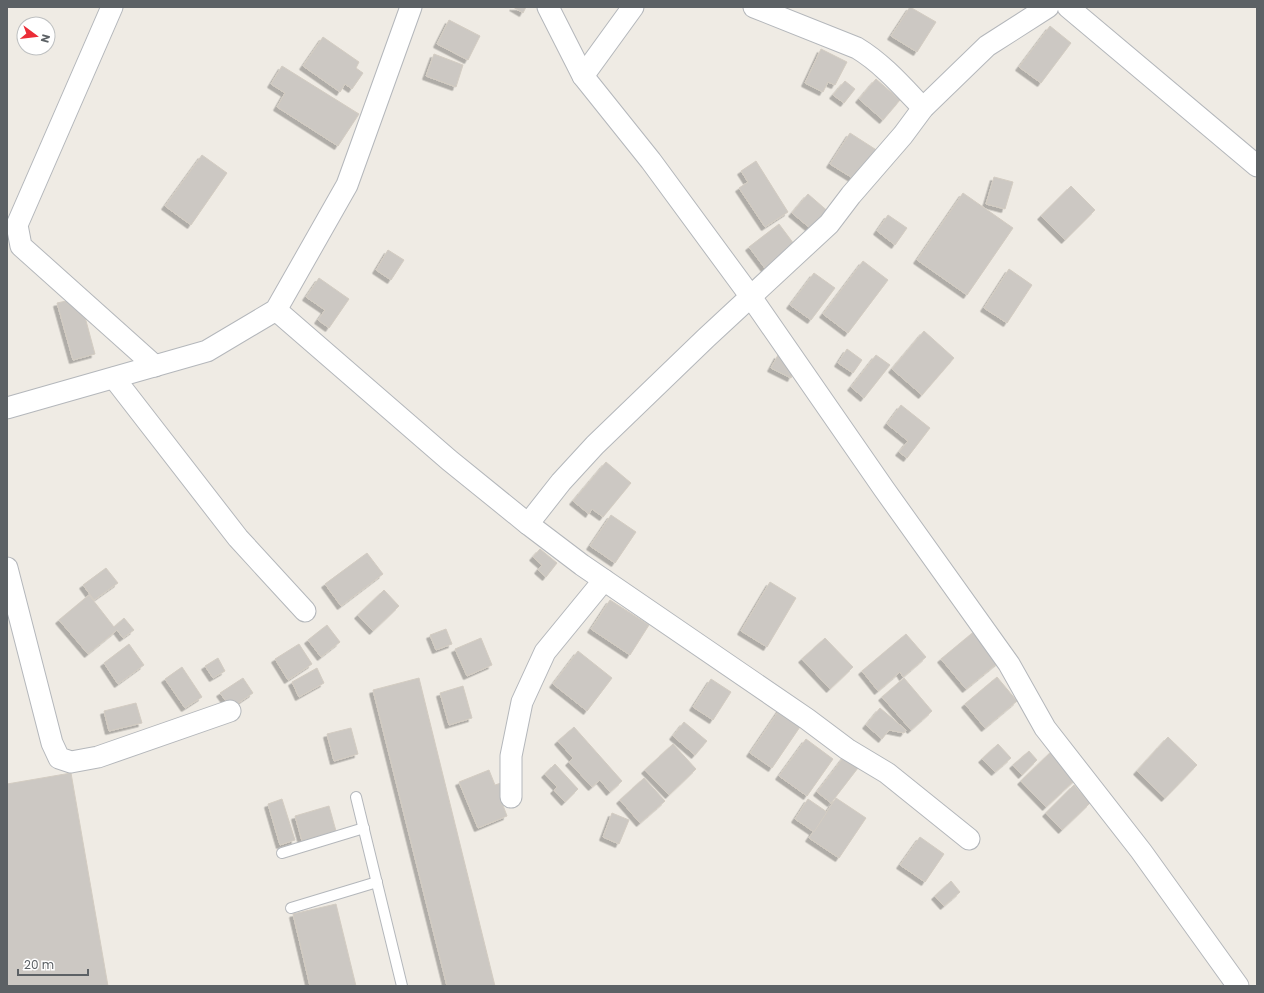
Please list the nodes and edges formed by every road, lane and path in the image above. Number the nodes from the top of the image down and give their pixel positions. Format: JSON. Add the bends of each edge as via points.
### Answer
{"nodes":[{"id":1,"x":112,"y":7,"type":"edge"},
{"id":2,"x":411,"y":7,"type":"edge"},
{"id":3,"x":548,"y":7,"type":"edge"},
{"id":4,"x":633,"y":7,"type":"edge"},
{"id":5,"x":1048,"y":7,"type":"edge"},
{"id":6,"x":1068,"y":7,"type":"edge"},
{"id":7,"x":763,"y":9,"type":"edge"},
{"id":8,"x":583,"y":76,"type":"junction"},
{"id":9,"x":922,"y":108,"type":"junction"},
{"id":10,"x":1257,"y":166,"type":"edge"},
{"id":11,"x":751,"y":297,"type":"junction"},
{"id":12,"x":276,"y":310,"type":"junction"},
{"id":13,"x":155,"y":366,"type":"junction"},
{"id":14,"x":114,"y":378,"type":"junction"},
{"id":15,"x":7,"y":408,"type":"edge"},
{"id":16,"x":528,"y":524,"type":"junction"},
{"id":17,"x":7,"y":568,"type":"edge"},
{"id":18,"x":604,"y":580,"type":"junction"},
{"id":19,"x":305,"y":611,"type":"dead end"},
{"id":20,"x":230,"y":711,"type":"dead end"},
{"id":21,"x":356,"y":797,"type":"dead end"},
{"id":22,"x":511,"y":797,"type":"dead end"},
{"id":23,"x":364,"y":828,"type":"junction"},
{"id":24,"x":969,"y":839,"type":"dead end"},
{"id":25,"x":282,"y":853,"type":"dead end"},
{"id":26,"x":377,"y":882,"type":"junction"},
{"id":27,"x":291,"y":908,"type":"dead end"},
{"id":28,"x":402,"y":986,"type":"edge"},
{"id":29,"x":1238,"y":986,"type":"edge"}],
"edges":[{"from":1,"to":13,"type":"street","via":[[17,225],[21,246]]},
{"from":2,"to":12,"type":"street","via":[[347,185]]},
{"from":3,"to":8,"type":"street"},
{"from":4,"to":8,"type":"street"},
{"from":5,"to":9,"type":"street","via":[[987,46]]},
{"from":6,"to":10,"type":"street"},
{"from":7,"to":9,"type":"street","via":[[857,48],[879,64]]},
{"from":8,"to":11,"type":"street","via":[[651,161]]},
{"from":9,"to":11,"type":"street","via":[[830,224]]},
{"from":11,"to":16,"type":"street","via":[[596,445],[561,482]]},
{"from":11,"to":29,"type":"street","via":[[1009,664],[1045,728],[1141,851]]},
{"from":12,"to":13,"type":"street","via":[[207,351]]},
{"from":12,"to":16,"type":"street","via":[[449,460]]},
{"from":13,"to":14,"type":"street"},
{"from":14,"to":15,"type":"street"},
{"from":14,"to":19,"type":"street","via":[[238,538]]},
{"from":16,"to":18,"type":"street"},
{"from":17,"to":20,"type":"street","via":[[52,743],[59,758],[71,762],[98,757]]},
{"from":18,"to":22,"type":"street","via":[[545,652],[522,702],[511,756]]},
{"from":18,"to":24,"type":"street","via":[[807,719],[847,750],[887,773]]},
{"from":21,"to":23,"type":"lane"},
{"from":23,"to":25,"type":"lane"},
{"from":23,"to":26,"type":"lane"},
{"from":26,"to":27,"type":"lane"},
{"from":26,"to":28,"type":"lane"}]}
